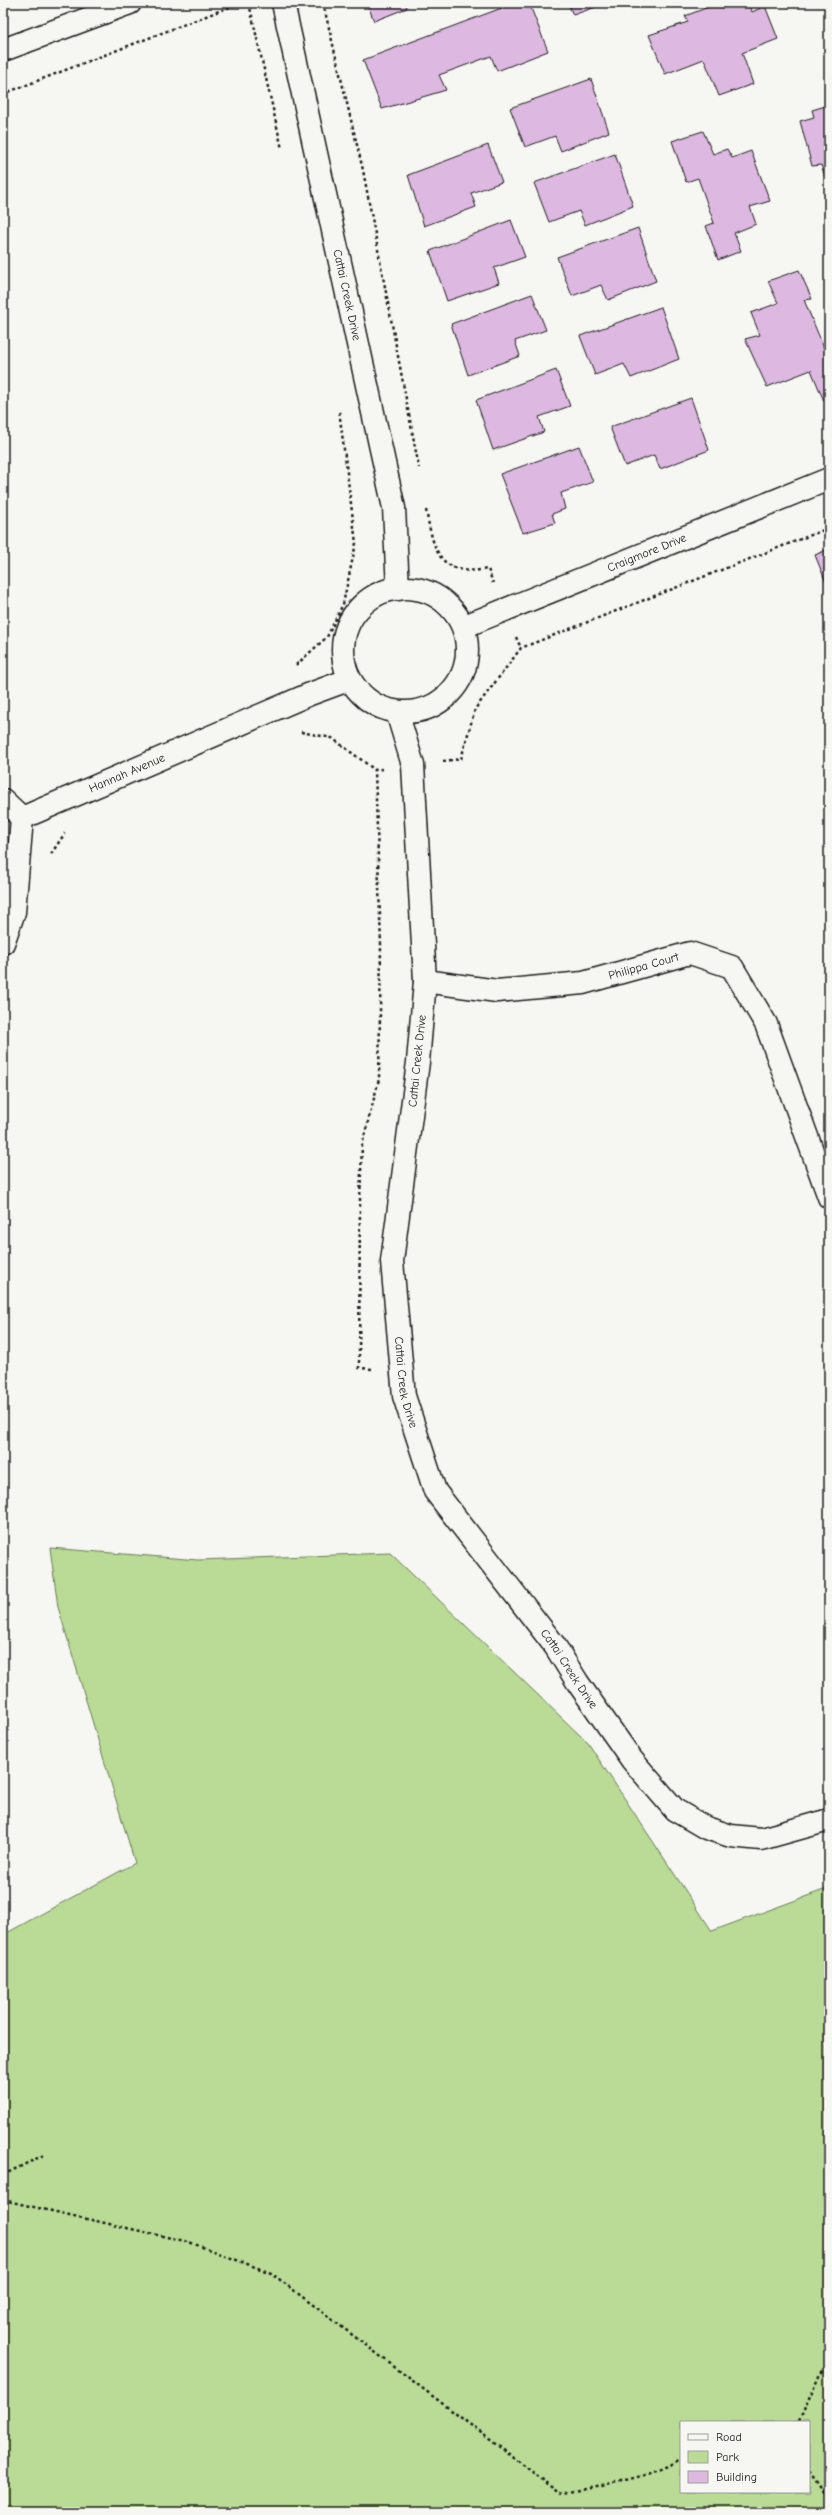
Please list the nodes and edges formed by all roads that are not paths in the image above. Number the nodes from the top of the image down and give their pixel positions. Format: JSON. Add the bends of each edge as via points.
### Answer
{"nodes":[{"id":1,"x":130,"y":3,"type":"edge"},
{"id":2,"x":283,"y":3,"type":"edge"},
{"id":3,"x":3,"y":50,"type":"edge"},
{"id":4,"x":829,"y":479,"type":"edge"},
{"id":5,"x":398,"y":589,"type":"junction"},
{"id":6,"x":464,"y":626,"type":"junction"},
{"id":7,"x":348,"y":680,"type":"junction"},
{"id":8,"x":397,"y":712,"type":"junction"},
{"id":9,"x":3,"y":800,"type":"edge"},
{"id":10,"x":22,"y":818,"type":"junction"},
{"id":11,"x":3,"y":943,"type":"edge"},
{"id":12,"x":425,"y":981,"type":"junction"},
{"id":13,"x":829,"y":1197,"type":"edge"},
{"id":14,"x":829,"y":1820,"type":"edge"}],
"edges":[{"from":1,"to":3,"type":"street"},
{"from":2,"to":5,"type":"street","name":"Cattai Creek Drive","via":[[394,508]]},
{"from":4,"to":6,"type":"street","name":"Craigmore Drive"},
{"from":5,"to":6,"type":"street","via":[[431,593],[447,603]]},
{"from":5,"to":7,"type":"street","via":[[374,596],[358,609],[347,626],[342,646]]},
{"from":6,"to":8,"type":"street","via":[[468,655],[463,675],[452,692],[436,704],[417,711]]},
{"from":7,"to":8,"type":"street","via":[[366,699]]},
{"from":7,"to":10,"type":"street","name":"Hannah Avenue"},
{"from":8,"to":12,"type":"street","name":"Cattai Creek Drive","via":[[413,765]]},
{"from":9,"to":10,"type":"street"},
{"from":10,"to":11,"type":"street","via":[[14,912]]},
{"from":12,"to":13,"type":"street","name":"Philippa Court","via":[[497,991],[582,983],[690,953],[732,967],[766,1024]]},
{"from":12,"to":14,"type":"street","name":"Cattai Creek Drive","via":[[418,1062],[392,1261],[404,1396],[436,1491],[555,1646],[632,1760],[675,1810],[706,1828],[731,1836],[761,1839]]}]}
